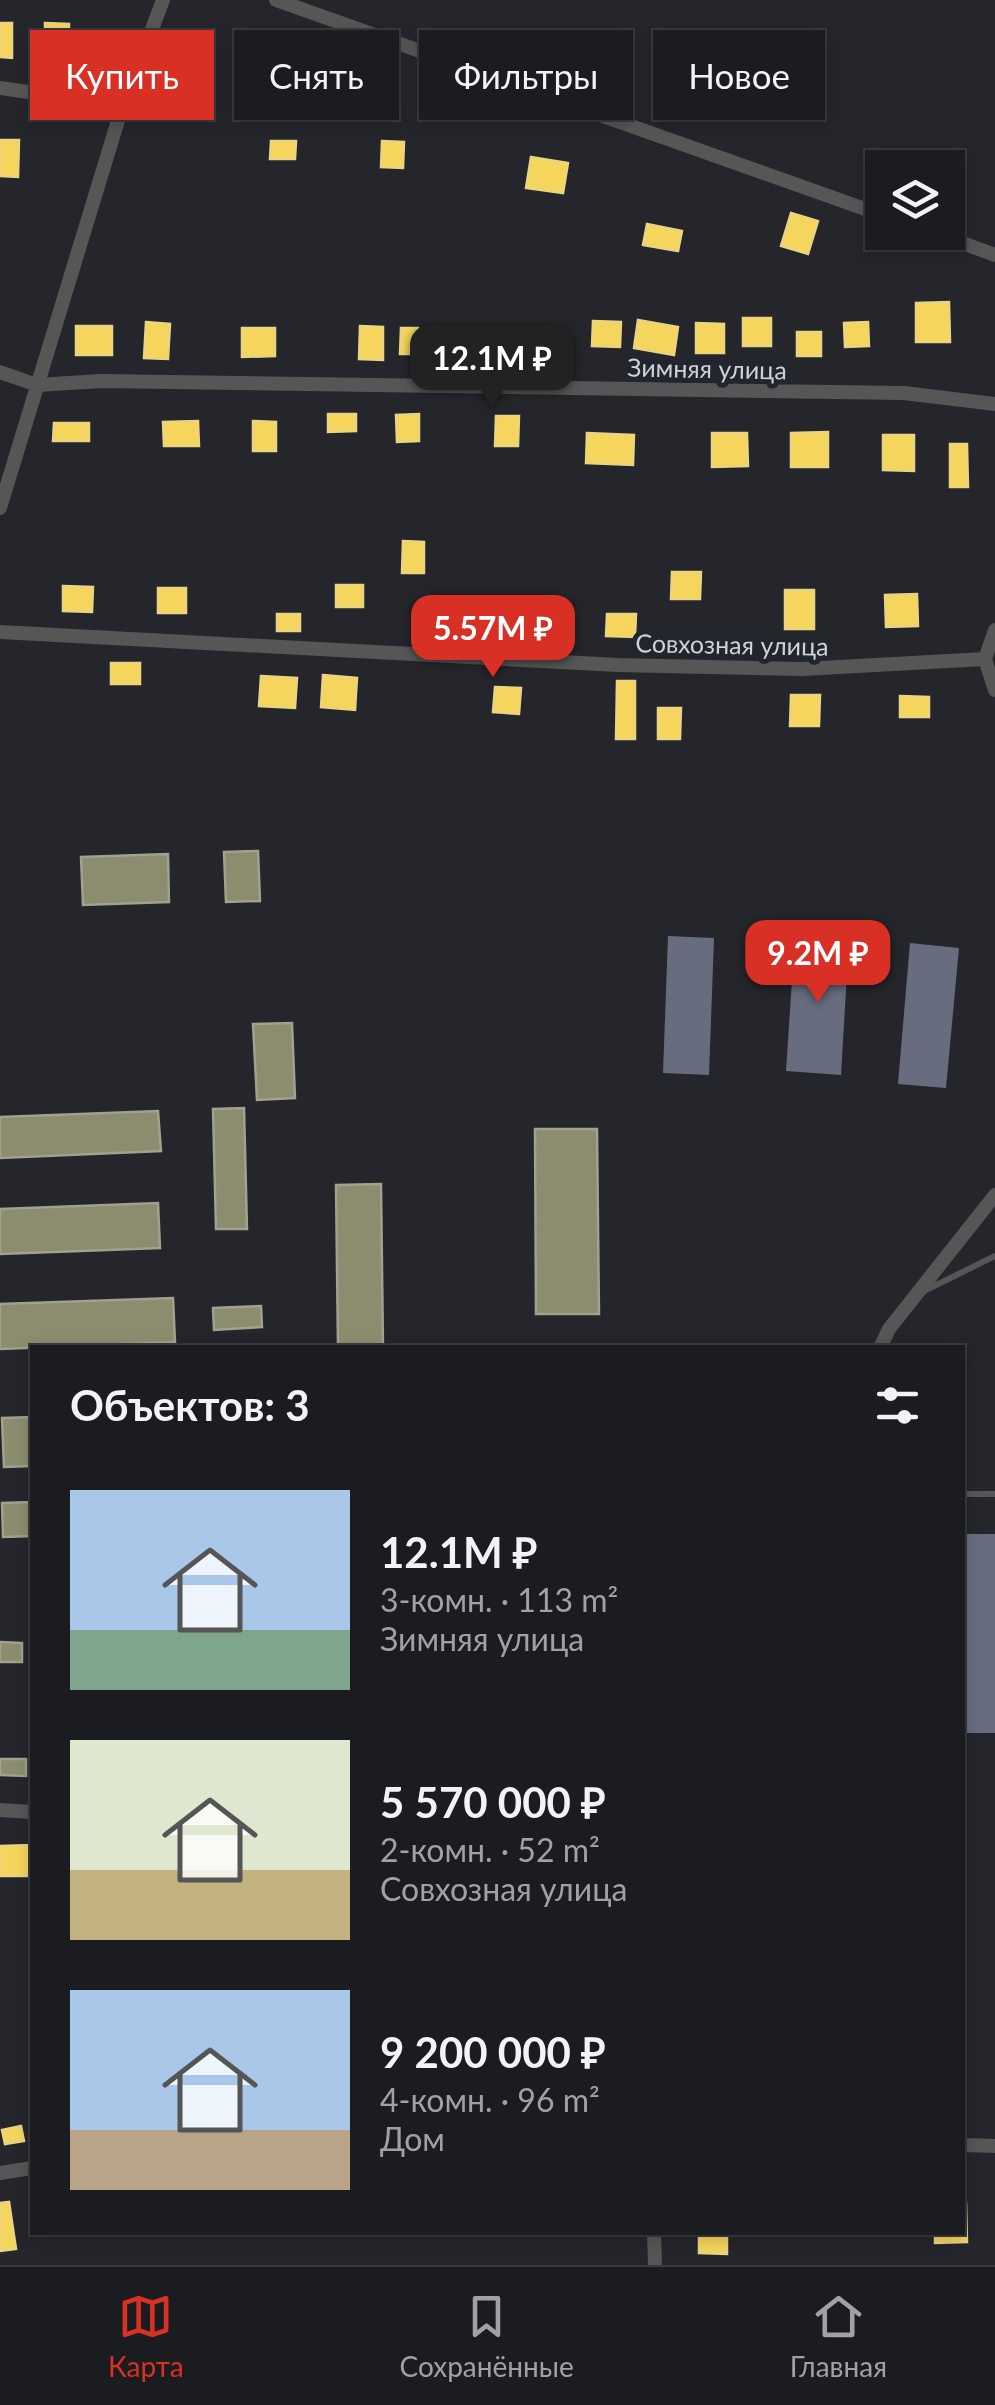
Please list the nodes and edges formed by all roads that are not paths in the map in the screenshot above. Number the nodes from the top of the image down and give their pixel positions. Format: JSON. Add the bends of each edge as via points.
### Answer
{"nodes":[{"id":1,"x":163,"y":0,"type":"edge"},
{"id":2,"x":276,"y":0,"type":"edge"},
{"id":3,"x":152,"y":30,"type":"edge"},
{"id":4,"x":0,"y":88,"type":"edge"},
{"id":5,"x":30,"y":92,"type":"edge"},
{"id":6,"x":118,"y":120,"type":"edge"},
{"id":7,"x":865,"y":209,"type":"edge"},
{"id":8,"x":965,"y":244,"type":"edge"},
{"id":9,"x":995,"y":255,"type":"edge"},
{"id":10,"x":0,"y":372,"type":"edge"},
{"id":11,"x":37,"y":385,"type":"junction"},
{"id":12,"x":995,"y":404,"type":"edge"},
{"id":13,"x":0,"y":508,"type":"edge"},
{"id":14,"x":995,"y":630,"type":"edge"},
{"id":15,"x":0,"y":632,"type":"edge"},
{"id":16,"x":985,"y":660,"type":"junction"},
{"id":17,"x":995,"y":690,"type":"edge"},
{"id":18,"x":995,"y":1195,"type":"edge"},
{"id":19,"x":995,"y":1256,"type":"edge"},
{"id":20,"x":918,"y":1293,"type":"junction"},
{"id":21,"x":881,"y":1345,"type":"edge"},
{"id":22,"x":965,"y":1494,"type":"edge"},
{"id":23,"x":995,"y":1494,"type":"edge"},
{"id":24,"x":0,"y":1810,"type":"edge"},
{"id":25,"x":30,"y":1812,"type":"edge"},
{"id":26,"x":965,"y":2145,"type":"edge"},
{"id":27,"x":995,"y":2146,"type":"edge"},
{"id":28,"x":30,"y":2168,"type":"edge"},
{"id":29,"x":0,"y":2173,"type":"edge"},
{"id":30,"x":654,"y":2235,"type":"edge"},
{"id":31,"x":655,"y":2265,"type":"edge"}],
"edges":[{"from":1,"to":3,"type":"street"},
{"from":2,"to":7,"type":"street"},
{"from":4,"to":5,"type":"street"},
{"from":6,"to":11,"type":"street"},
{"from":8,"to":9,"type":"street"},
{"from":10,"to":11,"type":"street","name":"Зимняя улица"},
{"from":11,"to":12,"type":"street","name":"Зимняя улица","via":[[904,393]]},
{"from":11,"to":13,"type":"street"},
{"from":14,"to":16,"type":"street"},
{"from":15,"to":16,"type":"street","name":"Совхозная улица","via":[[618,665],[802,669]]},
{"from":16,"to":17,"type":"street"},
{"from":18,"to":20,"type":"street"},
{"from":19,"to":20,"type":"lane"},
{"from":20,"to":21,"type":"street"},
{"from":22,"to":23,"type":"lane"},
{"from":24,"to":25,"type":"street"},
{"from":26,"to":27,"type":"street"},
{"from":28,"to":29,"type":"street"},
{"from":30,"to":31,"type":"street"}]}
